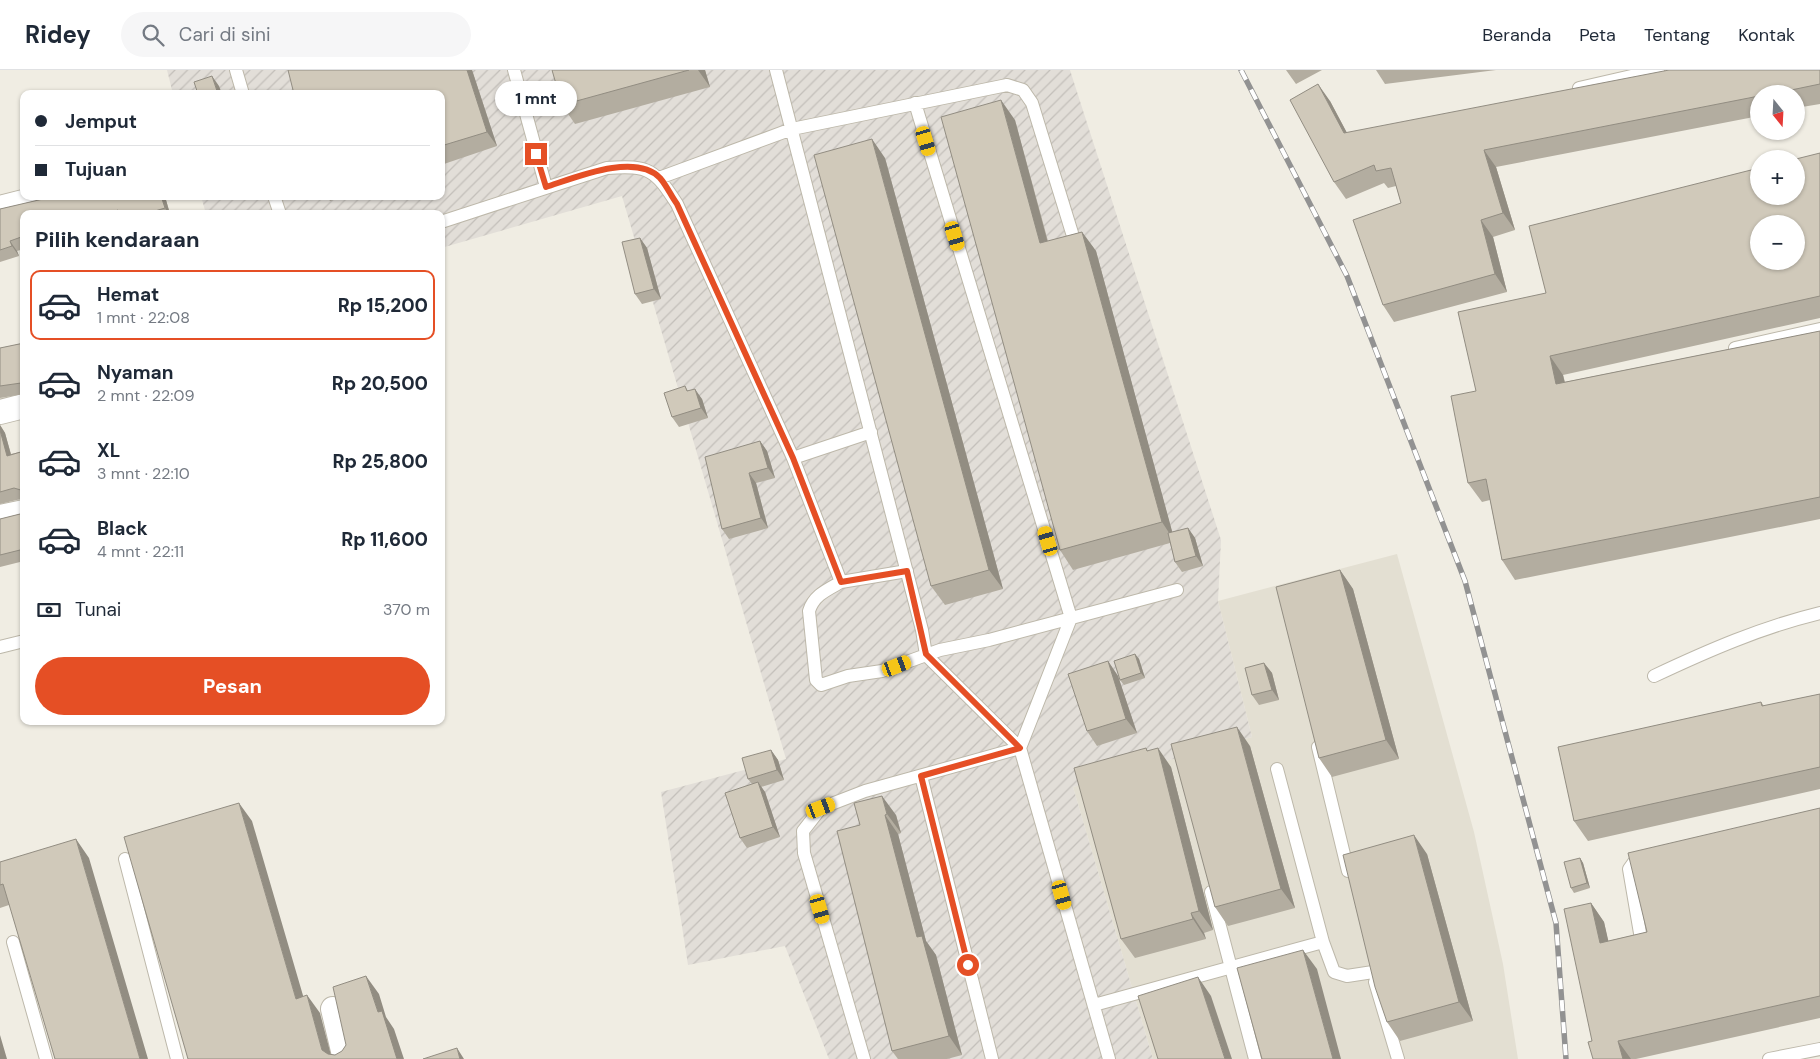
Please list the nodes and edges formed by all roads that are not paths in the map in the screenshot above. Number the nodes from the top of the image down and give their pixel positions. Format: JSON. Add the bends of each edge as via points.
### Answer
{"nodes":[{"id":1,"x":236,"y":70,"type":"edge"},
{"id":2,"x":514,"y":70,"type":"edge"},
{"id":3,"x":776,"y":70,"type":"edge"},
{"id":4,"x":1658,"y":70,"type":"edge"},
{"id":5,"x":242,"y":90,"type":"edge"},
{"id":6,"x":1564,"y":92,"type":"edge"},
{"id":7,"x":915,"y":103,"type":"junction"},
{"id":8,"x":792,"y":129,"type":"junction"},
{"id":9,"x":660,"y":178,"type":"junction"},
{"id":10,"x":546,"y":187,"type":"junction"},
{"id":11,"x":31,"y":200,"type":"edge"},
{"id":12,"x":0,"y":208,"type":"edge"},
{"id":13,"x":445,"y":221,"type":"edge"},
{"id":14,"x":1072,"y":234,"type":"edge"},
{"id":15,"x":1820,"y":328,"type":"edge"},
{"id":16,"x":1723,"y":351,"type":"edge"},
{"id":17,"x":20,"y":407,"type":"edge"},
{"id":18,"x":0,"y":412,"type":"edge"},
{"id":19,"x":871,"y":432,"type":"junction"},
{"id":20,"x":793,"y":458,"type":"junction"},
{"id":21,"x":20,"y":513,"type":"edge"},
{"id":22,"x":0,"y":517,"type":"edge"},
{"id":23,"x":907,"y":571,"type":"junction"},
{"id":24,"x":841,"y":582,"type":"junction"},
{"id":25,"x":1177,"y":590,"type":"dead end"},
{"id":26,"x":1820,"y":613,"type":"edge"},
{"id":27,"x":1071,"y":618,"type":"junction"},
{"id":28,"x":20,"y":642,"type":"edge"},
{"id":29,"x":0,"y":647,"type":"edge"},
{"id":30,"x":926,"y":654,"type":"junction"},
{"id":31,"x":1654,"y":676,"type":"dead end"},
{"id":32,"x":1315,"y":734,"type":"edge"},
{"id":33,"x":1020,"y":748,"type":"junction"},
{"id":34,"x":1277,"y":769,"type":"dead end"},
{"id":35,"x":921,"y":776,"type":"junction"},
{"id":36,"x":1662,"y":855,"type":"edge"},
{"id":37,"x":124,"y":859,"type":"edge"},
{"id":38,"x":1209,"y":882,"type":"edge"},
{"id":39,"x":1352,"y":886,"type":"edge"},
{"id":40,"x":1641,"y":939,"type":"edge"},
{"id":41,"x":13,"y":942,"type":"edge"},
{"id":42,"x":1323,"y":942,"type":"junction"},
{"id":43,"x":1231,"y":967,"type":"junction"},
{"id":44,"x":1094,"y":1005,"type":"junction"},
{"id":45,"x":333,"y":1009,"type":"edge"},
{"id":46,"x":1820,"y":1049,"type":"edge"},
{"id":47,"x":46,"y":1059,"type":"edge"},
{"id":48,"x":177,"y":1059,"type":"edge"},
{"id":49,"x":345,"y":1059,"type":"edge"},
{"id":50,"x":864,"y":1059,"type":"edge"},
{"id":51,"x":992,"y":1059,"type":"edge"},
{"id":52,"x":1109,"y":1059,"type":"edge"},
{"id":53,"x":1255,"y":1059,"type":"edge"},
{"id":54,"x":1398,"y":1059,"type":"edge"},
{"id":55,"x":1769,"y":1059,"type":"edge"}],
"edges":[{"from":1,"to":5,"type":"lane"},
{"from":2,"to":10,"type":"lane"},
{"from":3,"to":8,"type":"lane"},
{"from":4,"to":6,"type":"lane"},
{"from":7,"to":8,"type":"lane"},
{"from":7,"to":14,"type":"lane","via":[[1002,85],[1023,90],[1032,103]]},
{"from":7,"to":27,"type":"lane"},
{"from":8,"to":9,"type":"lane"},
{"from":8,"to":19,"type":"lane"},
{"from":9,"to":10,"type":"lane","via":[[647,170],[607,168]]},
{"from":9,"to":20,"type":"lane","via":[[677,204]]},
{"from":10,"to":13,"type":"lane"},
{"from":11,"to":12,"type":"street"},
{"from":15,"to":16,"type":"lane"},
{"from":17,"to":18,"type":"street"},
{"from":19,"to":20,"type":"lane"},
{"from":19,"to":23,"type":"lane"},
{"from":20,"to":24,"type":"lane"},
{"from":21,"to":22,"type":"street"},
{"from":23,"to":24,"type":"lane"},
{"from":23,"to":30,"type":"lane"},
{"from":24,"to":30,"type":"lane","via":[[820,594],[808,611],[818,683],[882,671]]},
{"from":25,"to":27,"type":"lane"},
{"from":26,"to":31,"type":"lane","via":[[1708,650]]},
{"from":27,"to":30,"type":"lane"},
{"from":27,"to":33,"type":"lane"},
{"from":28,"to":29,"type":"lane"},
{"from":30,"to":33,"type":"lane"},
{"from":32,"to":39,"type":"lane"},
{"from":33,"to":35,"type":"lane"},
{"from":33,"to":44,"type":"lane"},
{"from":34,"to":42,"type":"lane"},
{"from":35,"to":50,"type":"lane","via":[[821,808],[803,832],[804,853]]},
{"from":35,"to":51,"type":"lane"},
{"from":36,"to":40,"type":"lane","via":[[1634,862],[1629,869]]},
{"from":37,"to":48,"type":"lane"},
{"from":38,"to":43,"type":"lane"},
{"from":41,"to":47,"type":"lane"},
{"from":42,"to":43,"type":"lane"},
{"from":42,"to":54,"type":"lane","via":[[1334,972],[1347,976],[1371,967]]},
{"from":43,"to":44,"type":"lane"},
{"from":43,"to":53,"type":"lane"},
{"from":44,"to":52,"type":"lane"},
{"from":45,"to":49,"type":"street"},
{"from":46,"to":55,"type":"lane"}]}
